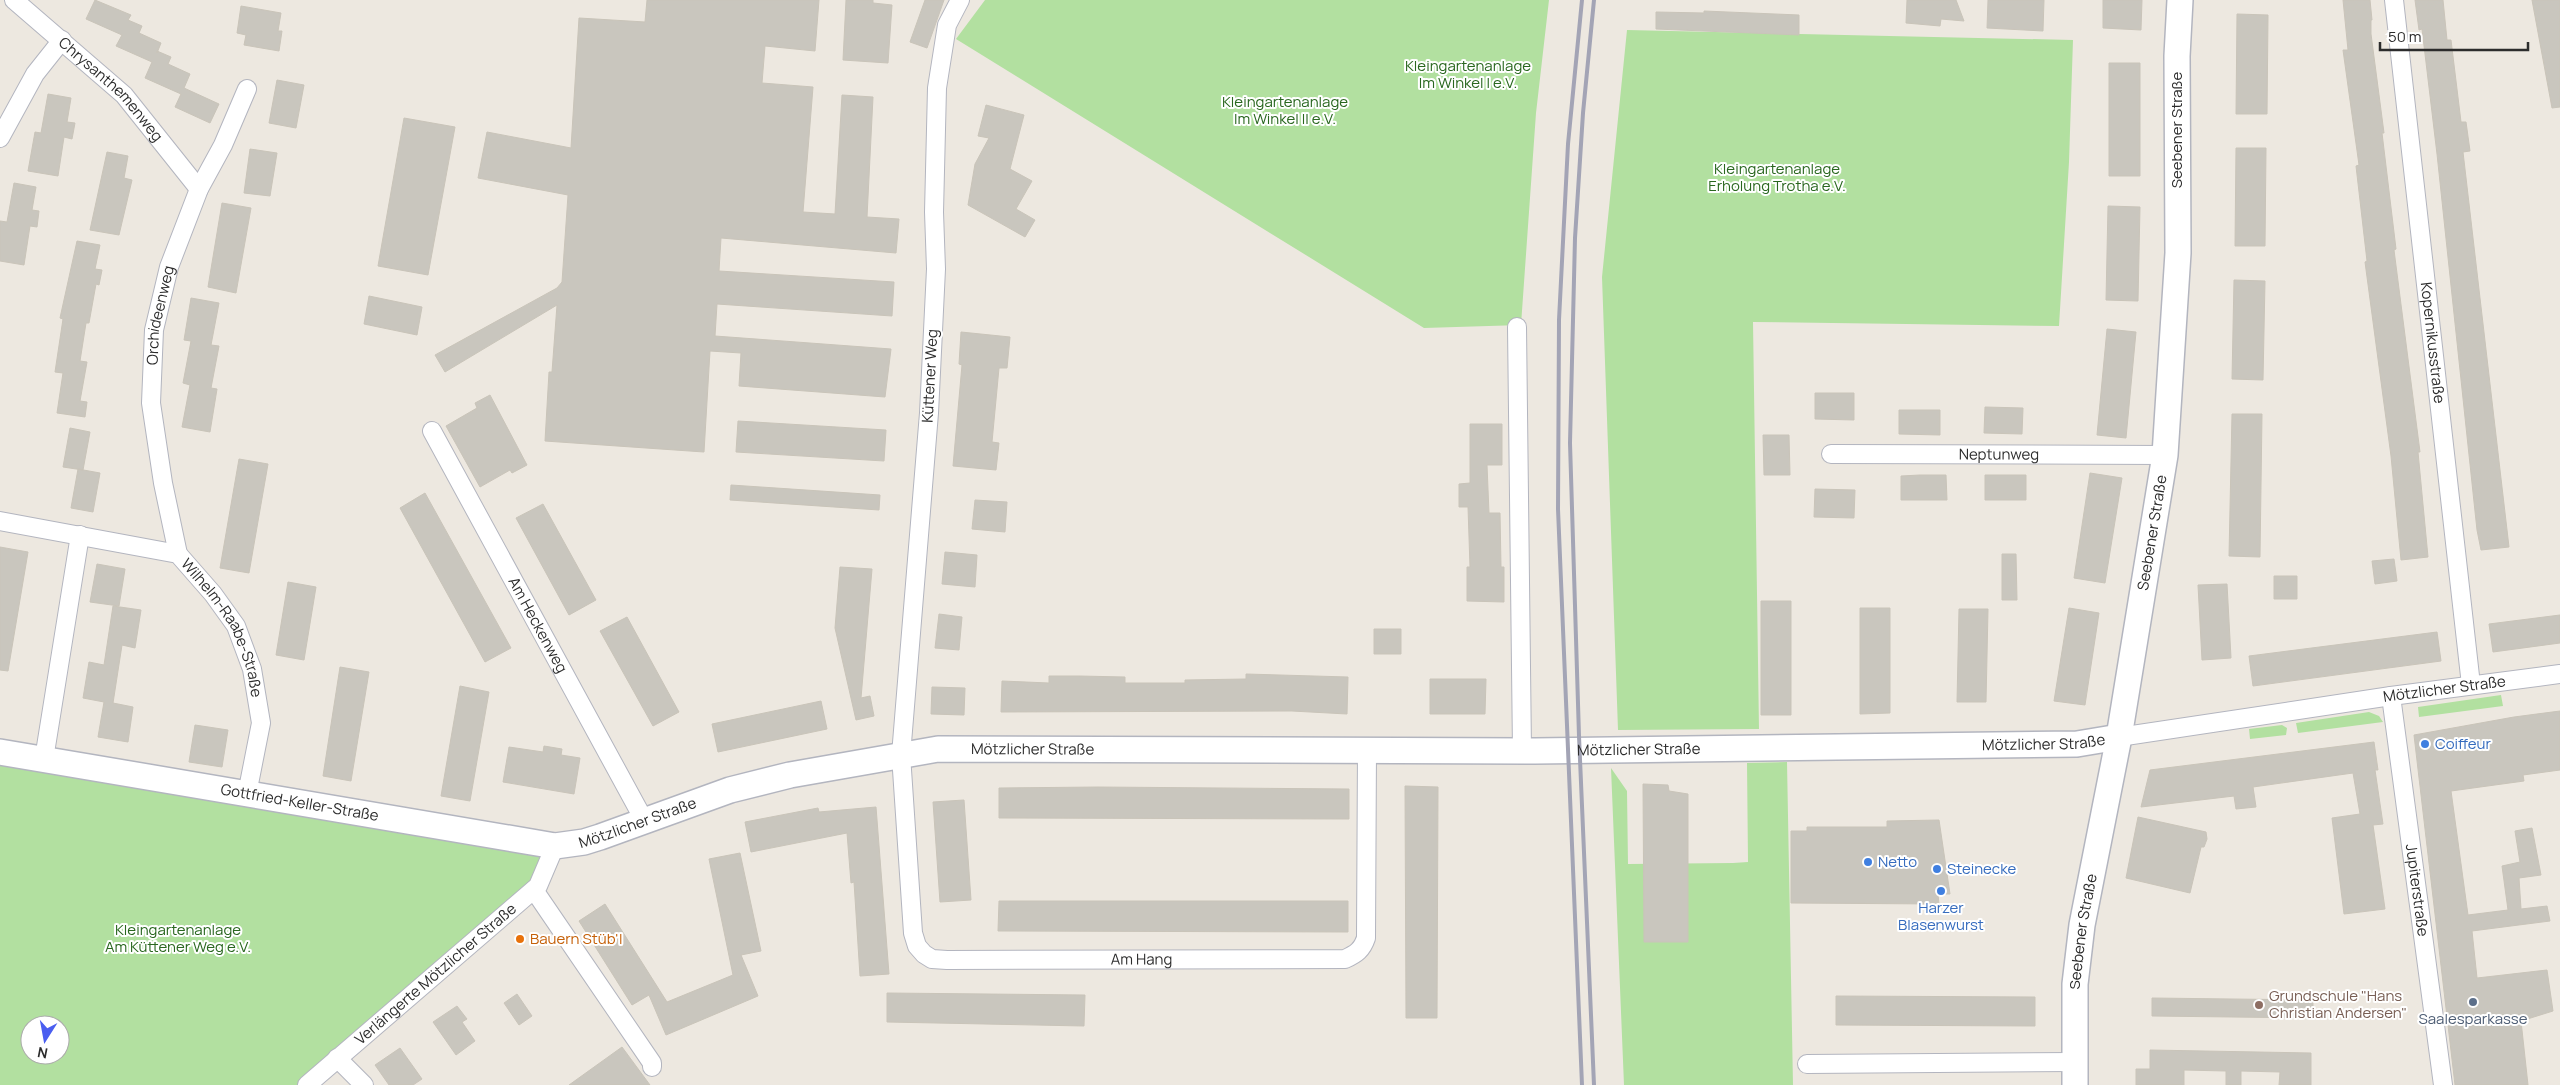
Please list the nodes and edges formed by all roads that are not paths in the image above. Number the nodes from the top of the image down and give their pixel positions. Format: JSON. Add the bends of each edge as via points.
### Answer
{"nodes":[{"id":1,"x":14,"y":0,"type":"edge"},
{"id":2,"x":960,"y":0,"type":"edge"},
{"id":3,"x":2180,"y":0,"type":"edge"},
{"id":4,"x":2394,"y":0,"type":"edge"},
{"id":5,"x":62,"y":40,"type":"junction"},
{"id":6,"x":247,"y":89,"type":"dead end"},
{"id":7,"x":0,"y":138,"type":"edge"},
{"id":8,"x":199,"y":189,"type":"junction"},
{"id":9,"x":1517,"y":327,"type":"dead end"},
{"id":10,"x":432,"y":431,"type":"dead end"},
{"id":11,"x":1831,"y":454,"type":"dead end"},
{"id":12,"x":2165,"y":455,"type":"junction"},
{"id":13,"x":0,"y":521,"type":"edge"},
{"id":14,"x":80,"y":535,"type":"junction"},
{"id":15,"x":178,"y":554,"type":"junction"},
{"id":16,"x":2560,"y":674,"type":"edge"},
{"id":17,"x":2472,"y":685,"type":"junction"},
{"id":18,"x":2391,"y":696,"type":"junction"},
{"id":19,"x":2119,"y":737,"type":"junction"},
{"id":20,"x":1367,"y":749,"type":"junction"},
{"id":21,"x":1522,"y":751,"type":"junction"},
{"id":22,"x":0,"y":752,"type":"edge"},
{"id":23,"x":901,"y":755,"type":"junction"},
{"id":24,"x":44,"y":759,"type":"junction"},
{"id":25,"x":248,"y":794,"type":"junction"},
{"id":26,"x":644,"y":820,"type":"junction"},
{"id":27,"x":555,"y":846,"type":"junction"},
{"id":28,"x":534,"y":890,"type":"junction"},
{"id":29,"x":337,"y":1058,"type":"junction"},
{"id":30,"x":1807,"y":1064,"type":"dead end"},
{"id":31,"x":652,"y":1067,"type":"dead end"},
{"id":32,"x":2075,"y":1073,"type":"edge"},
{"id":33,"x":307,"y":1085,"type":"edge"},
{"id":34,"x":364,"y":1085,"type":"edge"},
{"id":35,"x":2443,"y":1085,"type":"edge"}],
"edges":[{"from":1,"to":5,"type":"street","name":"Chrysanthemenweg"},
{"from":2,"to":23,"type":"street","name":"Küttener Weg","via":[[947,25],[937,88],[935,298]]},
{"from":3,"to":12,"type":"street","name":"Seebener Straße","via":[[2177,56],[2178,253]]},
{"from":4,"to":17,"type":"street","name":"Kopernikusstraße"},
{"from":5,"to":7,"type":"street","via":[[35,74]]},
{"from":5,"to":8,"type":"street","name":"Chrysanthemenweg","via":[[124,95]]},
{"from":6,"to":8,"type":"street","name":"Orchideenweg"},
{"from":8,"to":15,"type":"street","name":"Orchideenweg","via":[[169,266],[154,330],[151,368],[151,403]]},
{"from":9,"to":21,"type":"street"},
{"from":10,"to":26,"type":"street","name":"Am Heckenweg"},
{"from":11,"to":12,"type":"street","name":"Neptunweg"},
{"from":12,"to":19,"type":"street","name":"Seebener Straße"},
{"from":13,"to":14,"type":"street","name":"Wilhelm-Raabe-Straße"},
{"from":14,"to":15,"type":"street","name":"Wilhelm-Raabe-Straße"},
{"from":14,"to":24,"type":"street"},
{"from":15,"to":25,"type":"street","name":"Wilhelm-Raabe-Straße","via":[[236,626],[252,669],[261,723]]},
{"from":16,"to":17,"type":"street","name":"Mötzlicher Straße"},
{"from":17,"to":18,"type":"street","name":"Mötzlicher Straße"},
{"from":18,"to":19,"type":"street","name":"Mötzlicher Straße"},
{"from":18,"to":35,"type":"street","name":"Jupiterstraße"},
{"from":19,"to":21,"type":"street","name":"Mötzlicher Straße","via":[[2077,744]]},
{"from":19,"to":32,"type":"street","name":"Seebener Straße","via":[[2082,924],[2075,984]]},
{"from":20,"to":21,"type":"street","name":"Mötzlicher Straße"},
{"from":20,"to":23,"type":"street","name":"Mötzlicher Straße","via":[[948,749]]},
{"from":20,"to":23,"type":"street","name":"Am Hang","via":[[1366,938],[1357,954],[1345,959],[932,959],[917,946],[913,933]]},
{"from":22,"to":24,"type":"street","name":"Gottfried-Keller-Straße"},
{"from":23,"to":26,"type":"street","name":"Mötzlicher Straße","via":[[790,775],[730,790]]},
{"from":24,"to":25,"type":"street","name":"Gottfried-Keller-Straße"},
{"from":25,"to":27,"type":"street","name":"Gottfried-Keller-Straße"},
{"from":26,"to":27,"type":"street","name":"Mötzlicher Straße","via":[[584,842]]},
{"from":27,"to":28,"type":"street","name":"Verlängerte Mötzlicher Straße","via":[[543,878]]},
{"from":28,"to":29,"type":"street","name":"Verlängerte Mötzlicher Straße"},
{"from":28,"to":31,"type":"street"},
{"from":29,"to":33,"type":"street","name":"Verlängerte Mötzlicher Straße"},
{"from":29,"to":34,"type":"street"},
{"from":30,"to":32,"type":"street","name":"Seebener Straße"}]}
